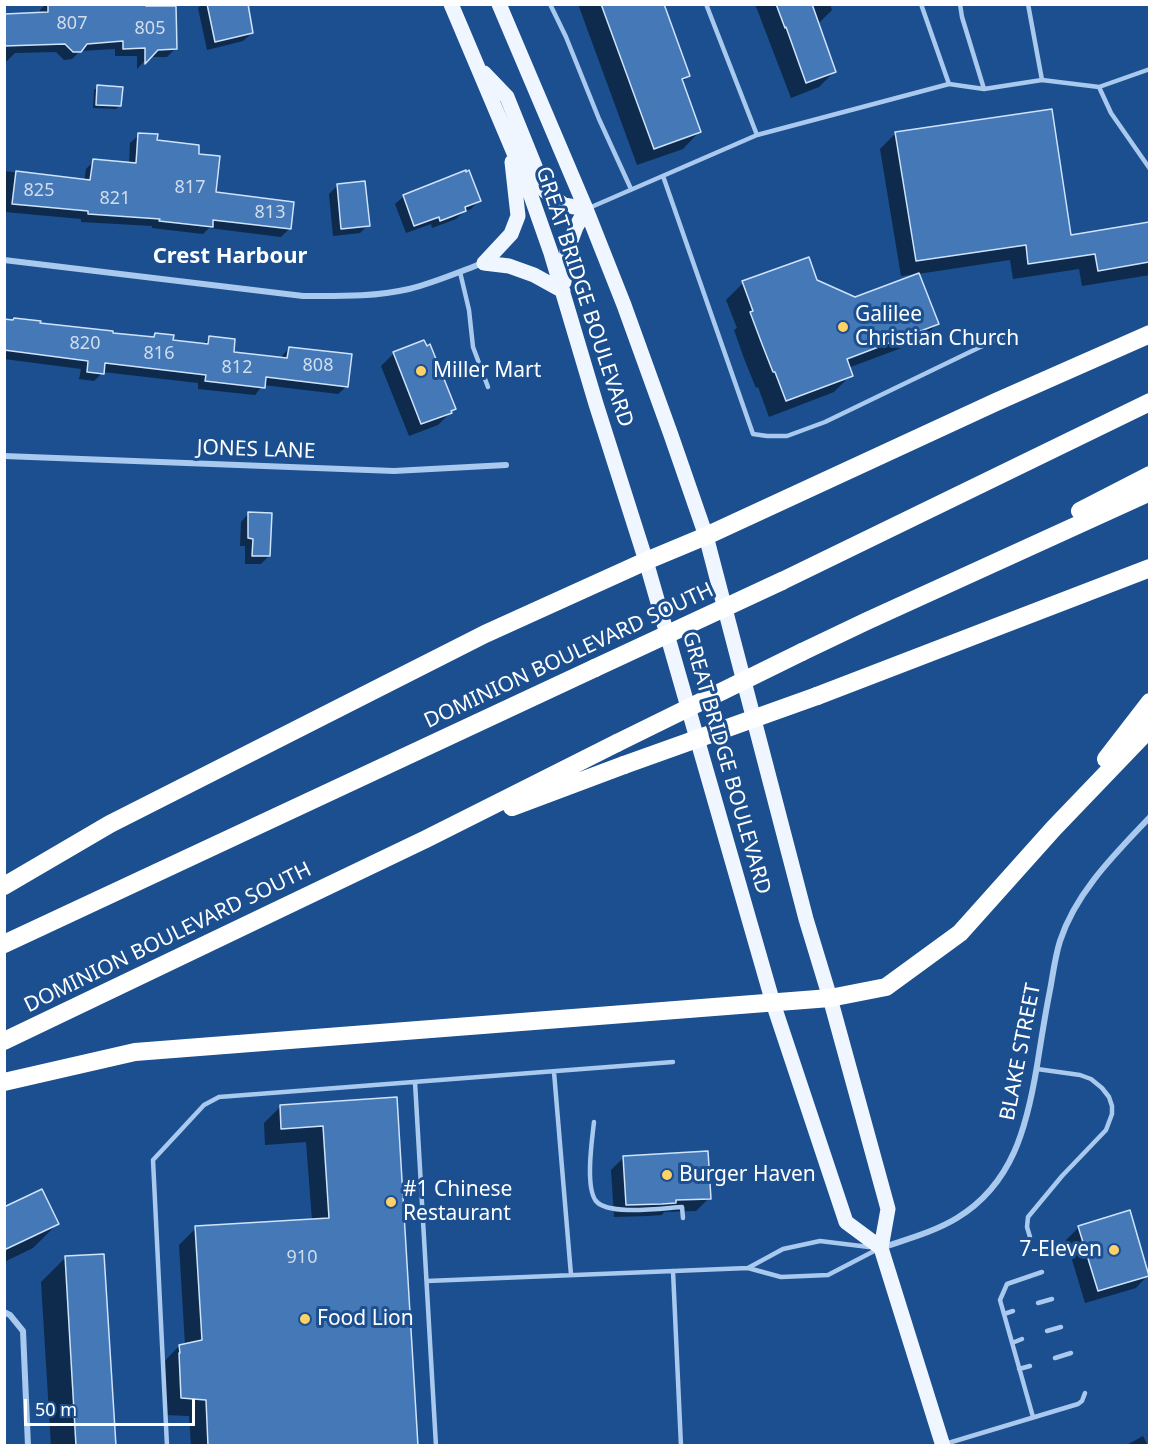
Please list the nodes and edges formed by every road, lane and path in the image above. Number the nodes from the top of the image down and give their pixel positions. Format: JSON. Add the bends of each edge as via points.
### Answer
{"nodes":[{"id":1,"x":451,"y":4,"type":"edge"},
{"id":2,"x":499,"y":4,"type":"edge"},
{"id":3,"x":550,"y":4,"type":"edge"},
{"id":4,"x":706,"y":4,"type":"edge"},
{"id":5,"x":921,"y":4,"type":"edge"},
{"id":6,"x":960,"y":4,"type":"edge"},
{"id":7,"x":1028,"y":4,"type":"edge"},
{"id":8,"x":477,"y":67,"type":"junction"},
{"id":9,"x":1149,"y":69,"type":"edge"},
{"id":10,"x":1041,"y":80,"type":"junction"},
{"id":11,"x":949,"y":84,"type":"junction"},
{"id":12,"x":1099,"y":87,"type":"junction"},
{"id":13,"x":984,"y":89,"type":"junction"},
{"id":14,"x":757,"y":135,"type":"junction"},
{"id":15,"x":509,"y":140,"type":"junction"},
{"id":16,"x":1149,"y":169,"type":"edge"},
{"id":17,"x":663,"y":176,"type":"junction"},
{"id":18,"x":631,"y":189,"type":"junction"},
{"id":19,"x":586,"y":209,"type":"junction"},
{"id":20,"x":4,"y":260,"type":"edge"},
{"id":21,"x":483,"y":263,"type":"junction"},
{"id":22,"x":460,"y":272,"type":"junction"},
{"id":23,"x":563,"y":291,"type":"junction"},
{"id":24,"x":1149,"y":334,"type":"edge"},
{"id":25,"x":1003,"y":336,"type":"dead end"},
{"id":26,"x":488,"y":387,"type":"dead end"},
{"id":27,"x":1149,"y":402,"type":"edge"},
{"id":28,"x":4,"y":456,"type":"edge"},
{"id":29,"x":506,"y":465,"type":"dead end"},
{"id":30,"x":1149,"y":475,"type":"edge"},
{"id":31,"x":1149,"y":492,"type":"edge"},
{"id":32,"x":706,"y":536,"type":"junction"},
{"id":33,"x":646,"y":561,"type":"junction"},
{"id":34,"x":1149,"y":568,"type":"edge"},
{"id":35,"x":867,"y":621,"type":"junction"},
{"id":36,"x":1149,"y":702,"type":"edge"},
{"id":37,"x":1149,"y":728,"type":"edge"},
{"id":38,"x":1149,"y":817,"type":"edge"},
{"id":39,"x":1054,"y":828,"type":"junction"},
{"id":40,"x":426,"y":839,"type":"junction"},
{"id":41,"x":4,"y":886,"type":"edge"},
{"id":42,"x":4,"y":944,"type":"edge"},
{"id":43,"x":830,"y":998,"type":"junction"},
{"id":44,"x":773,"y":1003,"type":"junction"},
{"id":45,"x":4,"y":1041,"type":"edge"},
{"id":46,"x":673,"y":1062,"type":"dead end"},
{"id":47,"x":1037,"y":1069,"type":"junction"},
{"id":48,"x":554,"y":1071,"type":"junction"},
{"id":49,"x":4,"y":1082,"type":"edge"},
{"id":50,"x":415,"y":1082,"type":"junction"},
{"id":51,"x":594,"y":1122,"type":"dead end"},
{"id":52,"x":683,"y":1218,"type":"dead end"},
{"id":53,"x":1030,"y":1237,"type":"dead end"},
{"id":54,"x":881,"y":1248,"type":"junction"},
{"id":55,"x":748,"y":1268,"type":"junction"},
{"id":56,"x":673,"y":1271,"type":"junction"},
{"id":57,"x":1042,"y":1272,"type":"dead end"},
{"id":58,"x":571,"y":1275,"type":"junction"},
{"id":59,"x":427,"y":1281,"type":"junction"},
{"id":60,"x":1052,"y":1299,"type":"dead end"},
{"id":61,"x":1038,"y":1303,"type":"dead end"},
{"id":62,"x":1013,"y":1311,"type":"dead end"},
{"id":63,"x":4,"y":1312,"type":"edge"},
{"id":64,"x":1004,"y":1314,"type":"junction"},
{"id":65,"x":1061,"y":1327,"type":"dead end"},
{"id":66,"x":1047,"y":1331,"type":"dead end"},
{"id":67,"x":1022,"y":1339,"type":"dead end"},
{"id":68,"x":1012,"y":1343,"type":"junction"},
{"id":69,"x":1071,"y":1353,"type":"dead end"},
{"id":70,"x":1055,"y":1358,"type":"dead end"},
{"id":71,"x":1030,"y":1366,"type":"dead end"},
{"id":72,"x":1019,"y":1369,"type":"junction"},
{"id":73,"x":1085,"y":1393,"type":"dead end"},
{"id":74,"x":1033,"y":1417,"type":"junction"},
{"id":75,"x":943,"y":1445,"type":"edge"},
{"id":76,"x":28,"y":1446,"type":"edge"},
{"id":77,"x":167,"y":1446,"type":"edge"},
{"id":78,"x":436,"y":1446,"type":"edge"},
{"id":79,"x":681,"y":1446,"type":"edge"}],
"edges":[{"from":1,"to":8,"type":"main road","name":"GREAT BRIDGE BOULEVARD"},
{"from":2,"to":19,"type":"main road","name":"GREAT BRIDGE BOULEVARD"},
{"from":3,"to":18,"type":"lane"},
{"from":4,"to":14,"type":"lane"},
{"from":5,"to":11,"type":"lane"},
{"from":6,"to":13,"type":"lane"},
{"from":7,"to":10,"type":"lane"},
{"from":8,"to":15,"type":"main road","name":"GREAT BRIDGE BOULEVARD"},
{"from":8,"to":19,"type":"main road","via":[[507,97],[545,191],[564,205]]},
{"from":9,"to":12,"type":"lane"},
{"from":10,"to":12,"type":"lane"},
{"from":10,"to":13,"type":"lane"},
{"from":11,"to":13,"type":"lane"},
{"from":11,"to":14,"type":"lane"},
{"from":12,"to":16,"type":"lane","via":[[1111,113]]},
{"from":14,"to":17,"type":"lane"},
{"from":15,"to":21,"type":"main road","via":[[518,216],[511,234]]},
{"from":15,"to":23,"type":"main road","name":"GREAT BRIDGE BOULEVARD"},
{"from":17,"to":18,"type":"lane"},
{"from":17,"to":25,"type":"lane","via":[[753,434],[787,436],[825,422]]},
{"from":18,"to":19,"type":"lane"},
{"from":19,"to":23,"type":"main road","via":[[567,251]]},
{"from":19,"to":32,"type":"main road","name":"GREAT BRIDGE BOULEVARD"},
{"from":20,"to":22,"type":"street","via":[[303,296],[381,294]]},
{"from":21,"to":22,"type":"street"},
{"from":21,"to":23,"type":"main road","via":[[509,266]]},
{"from":22,"to":26,"type":"lane","via":[[470,310],[472,347]]},
{"from":23,"to":33,"type":"main road","name":"GREAT BRIDGE BOULEVARD"},
{"from":24,"to":32,"type":"highway"},
{"from":27,"to":42,"type":"highway","name":"DOMINION BOULEVARD SOUTH","bridge":true,"via":[[782,581]]},
{"from":28,"to":29,"type":"street","name":"JONES LANE","via":[[394,471]]},
{"from":30,"to":35,"type":"highway"},
{"from":31,"to":35,"type":"highway"},
{"from":32,"to":33,"type":"highway"},
{"from":32,"to":43,"type":"main road","name":"GREAT BRIDGE BOULEVARD"},
{"from":33,"to":41,"type":"highway","via":[[485,634],[120,819]]},
{"from":33,"to":44,"type":"main road","name":"GREAT BRIDGE BOULEVARD"},
{"from":34,"to":40,"type":"highway","bridge":true,"via":[[817,696]]},
{"from":35,"to":40,"type":"highway","name":"DOMINION BOULEVARD SOUTH","bridge":true},
{"from":36,"to":39,"type":"highway"},
{"from":37,"to":39,"type":"highway"},
{"from":38,"to":47,"type":"street","name":"BLAKE STREET","via":[[1083,894],[1065,927],[1055,960]]},
{"from":39,"to":43,"type":"highway","via":[[960,933],[886,987]]},
{"from":40,"to":45,"type":"highway","name":"DOMINION BOULEVARD SOUTH"},
{"from":43,"to":44,"type":"highway"},
{"from":43,"to":54,"type":"main road","name":"GREAT BRIDGE BOULEVARD","via":[[888,1209]]},
{"from":44,"to":49,"type":"highway","via":[[135,1052]]},
{"from":44,"to":54,"type":"main road","name":"GREAT BRIDGE BOULEVARD","via":[[846,1222]]},
{"from":46,"to":48,"type":"lane"},
{"from":47,"to":53,"type":"lane","via":[[1091,1080],[1108,1097],[1112,1114],[1106,1130],[1028,1217]]},
{"from":47,"to":54,"type":"street","name":"BLAKE STREET","via":[[1019,1144],[1006,1170],[988,1192],[958,1217]]},
{"from":48,"to":50,"type":"lane"},
{"from":48,"to":58,"type":"lane"},
{"from":50,"to":59,"type":"lane"},
{"from":50,"to":77,"type":"lane","via":[[219,1097],[204,1105],[153,1160]]},
{"from":51,"to":52,"type":"lane","via":[[590,1162],[595,1200],[604,1207],[626,1210],[682,1207]]},
{"from":54,"to":55,"type":"lane","via":[[820,1241],[783,1249]]},
{"from":54,"to":55,"type":"lane","via":[[828,1275],[781,1277]]},
{"from":54,"to":75,"type":"main road","name":"GREAT BRIDGE BOULEVARD"},
{"from":55,"to":56,"type":"lane"},
{"from":56,"to":58,"type":"lane"},
{"from":56,"to":79,"type":"lane"},
{"from":57,"to":64,"type":"lane","via":[[1007,1284],[1000,1300]]},
{"from":58,"to":59,"type":"lane"},
{"from":59,"to":78,"type":"lane"},
{"from":60,"to":61,"type":"lane"},
{"from":62,"to":64,"type":"lane"},
{"from":63,"to":76,"type":"street","via":[[22,1330]]},
{"from":64,"to":68,"type":"lane"},
{"from":65,"to":66,"type":"lane"},
{"from":67,"to":68,"type":"lane"},
{"from":68,"to":72,"type":"lane"},
{"from":69,"to":70,"type":"lane"},
{"from":71,"to":72,"type":"lane"},
{"from":72,"to":74,"type":"lane"},
{"from":73,"to":74,"type":"lane","via":[[1078,1404]]},
{"from":74,"to":75,"type":"lane"}]}
